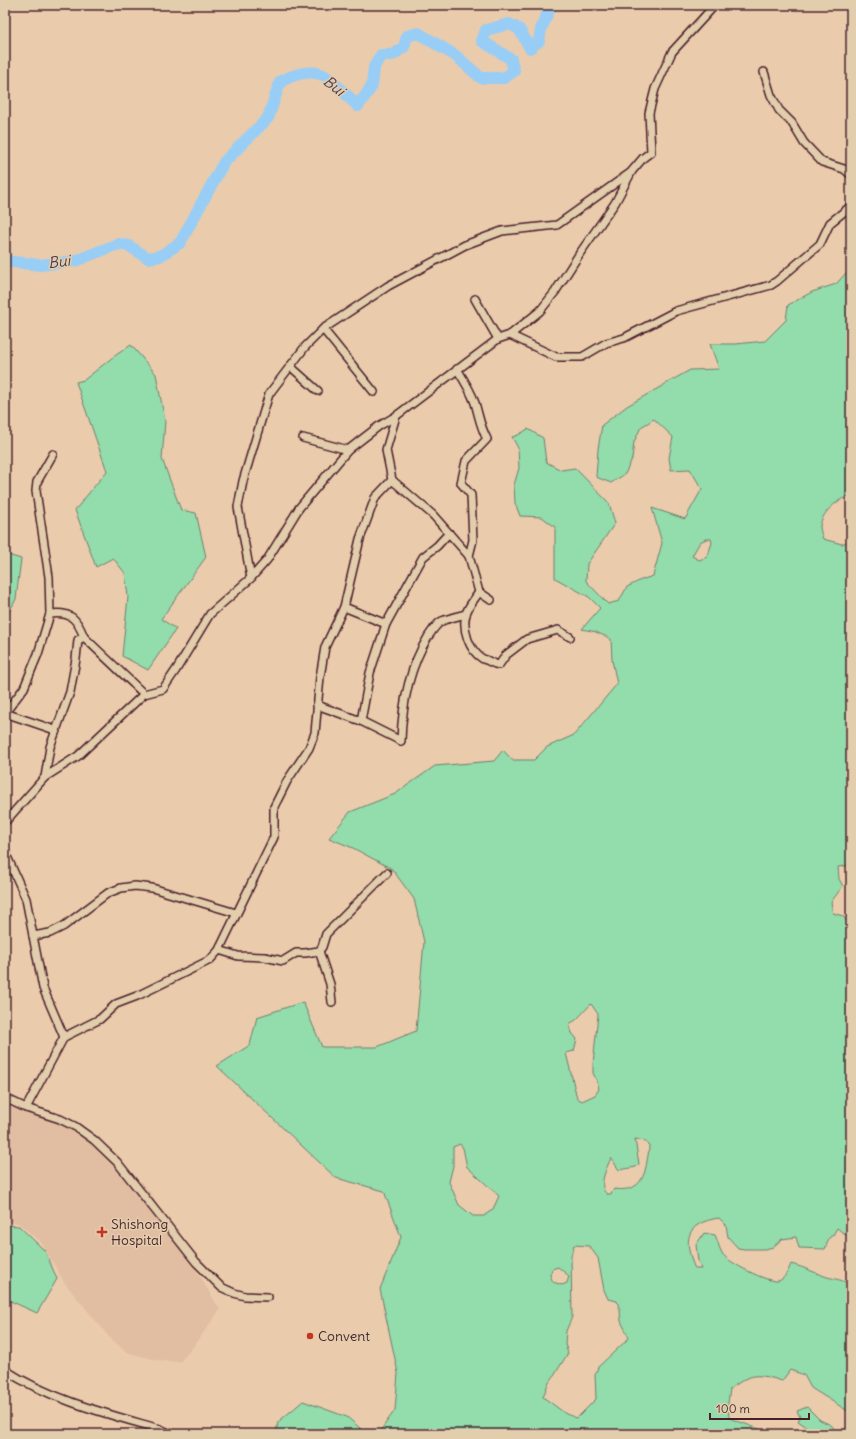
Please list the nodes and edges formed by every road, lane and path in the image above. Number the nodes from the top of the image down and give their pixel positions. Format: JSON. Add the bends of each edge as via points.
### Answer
{"nodes":[{"id":1,"x":715,"y":5,"type":"edge"},
{"id":2,"x":764,"y":72,"type":"dead end"},
{"id":3,"x":632,"y":171,"type":"junction"},
{"id":4,"x":851,"y":175,"type":"edge"},
{"id":5,"x":851,"y":206,"type":"edge"},
{"id":6,"x":476,"y":299,"type":"dead end"},
{"id":7,"x":323,"y":329,"type":"junction"},
{"id":8,"x":510,"y":335,"type":"junction"},
{"id":9,"x":498,"y":339,"type":"junction"},
{"id":10,"x":290,"y":366,"type":"junction"},
{"id":11,"x":457,"y":369,"type":"junction"},
{"id":12,"x":318,"y":391,"type":"dead end"},
{"id":13,"x":374,"y":392,"type":"dead end"},
{"id":14,"x":396,"y":416,"type":"junction"},
{"id":15,"x":303,"y":438,"type":"dead end"},
{"id":16,"x":348,"y":450,"type":"junction"},
{"id":17,"x":53,"y":454,"type":"dead end"},
{"id":18,"x":392,"y":480,"type":"junction"},
{"id":19,"x":449,"y":533,"type":"junction"},
{"id":20,"x":469,"y":556,"type":"junction"},
{"id":21,"x":252,"y":578,"type":"junction"},
{"id":22,"x":479,"y":592,"type":"junction"},
{"id":23,"x":491,"y":600,"type":"dead end"},
{"id":24,"x":344,"y":608,"type":"junction"},
{"id":25,"x":50,"y":614,"type":"junction"},
{"id":26,"x":466,"y":614,"type":"junction"},
{"id":27,"x":386,"y":624,"type":"junction"},
{"id":28,"x":84,"y":637,"type":"junction"},
{"id":29,"x":570,"y":637,"type":"dead end"},
{"id":30,"x":144,"y":694,"type":"junction"},
{"id":31,"x":317,"y":705,"type":"junction"},
{"id":32,"x":5,"y":713,"type":"edge"},
{"id":33,"x":361,"y":721,"type":"junction"},
{"id":34,"x":55,"y":730,"type":"junction"},
{"id":35,"x":45,"y":777,"type":"junction"},
{"id":36,"x":5,"y":822,"type":"edge"},
{"id":37,"x":5,"y":852,"type":"edge"},
{"id":38,"x":387,"y":873,"type":"dead end"},
{"id":39,"x":236,"y":913,"type":"junction"},
{"id":40,"x":33,"y":936,"type":"junction"},
{"id":41,"x":219,"y":950,"type":"junction"},
{"id":42,"x":319,"y":950,"type":"junction"},
{"id":43,"x":332,"y":1002,"type":"dead end"},
{"id":44,"x":64,"y":1037,"type":"junction"},
{"id":45,"x":5,"y":1098,"type":"edge"},
{"id":46,"x":26,"y":1108,"type":"junction"},
{"id":47,"x":268,"y":1297,"type":"dead end"},
{"id":48,"x":5,"y":1370,"type":"edge"},
{"id":49,"x":171,"y":1434,"type":"edge"}],
"edges":[{"from":1,"to":3,"type":"street","via":[[672,52],[649,113],[651,152]]},
{"from":2,"to":4,"type":"street","via":[[779,110],[792,123],[804,144],[822,162],[844,169]]},
{"from":3,"to":7,"type":"street","via":[[557,224],[502,231],[465,245],[388,286]]},
{"from":3,"to":8,"type":"street","via":[[616,203],[555,292],[540,311]]},
{"from":5,"to":8,"type":"street","via":[[830,223],[820,244],[771,285],[676,311],[624,338],[606,343],[582,357],[556,357]]},
{"from":6,"to":9,"type":"street"},
{"from":7,"to":10,"type":"street","via":[[305,346]]},
{"from":7,"to":13,"type":"street"},
{"from":8,"to":9,"type":"street"},
{"from":9,"to":11,"type":"street"},
{"from":10,"to":12,"type":"street"},
{"from":10,"to":21,"type":"street","via":[[269,394],[243,481],[238,508]]},
{"from":11,"to":14,"type":"street"},
{"from":11,"to":20,"type":"street","via":[[475,402],[480,426],[487,438],[466,461],[460,483],[471,495],[473,540]]},
{"from":14,"to":16,"type":"street"},
{"from":14,"to":18,"type":"street","via":[[386,450]]},
{"from":15,"to":16,"type":"street"},
{"from":16,"to":21,"type":"street","via":[[299,508],[267,560]]},
{"from":17,"to":25,"type":"street","via":[[37,482],[36,491],[49,577]]},
{"from":18,"to":19,"type":"street","via":[[433,515]]},
{"from":18,"to":24,"type":"street","via":[[376,498],[360,539]]},
{"from":19,"to":20,"type":"street"},
{"from":19,"to":27,"type":"street","via":[[437,546],[422,556]]},
{"from":20,"to":22,"type":"street"},
{"from":21,"to":30,"type":"street","via":[[210,614],[163,689]]},
{"from":22,"to":23,"type":"street"},
{"from":22,"to":26,"type":"street"},
{"from":24,"to":27,"type":"street"},
{"from":24,"to":31,"type":"street","via":[[325,647]]},
{"from":25,"to":28,"type":"street","via":[[62,612],[72,618],[80,625]]},
{"from":25,"to":32,"type":"street","via":[[24,688]]},
{"from":26,"to":29,"type":"street","via":[[469,644],[480,657],[492,664],[499,665],[506,655],[527,639],[558,630]]},
{"from":26,"to":33,"type":"street","via":[[441,621],[421,649],[407,688],[401,741]]},
{"from":27,"to":33,"type":"street","via":[[370,673]]},
{"from":28,"to":30,"type":"street"},
{"from":28,"to":34,"type":"street","via":[[78,640],[70,692]]},
{"from":30,"to":35,"type":"street","via":[[78,756]]},
{"from":31,"to":33,"type":"street"},
{"from":31,"to":39,"type":"street","via":[[315,733],[309,748],[286,781],[274,807],[274,836]]},
{"from":32,"to":34,"type":"street"},
{"from":34,"to":35,"type":"street"},
{"from":35,"to":36,"type":"street"},
{"from":37,"to":40,"type":"street","via":[[26,899]]},
{"from":38,"to":42,"type":"street","via":[[326,934]]},
{"from":39,"to":40,"type":"street","via":[[152,888],[135,886],[108,893],[64,926],[50,933]]},
{"from":39,"to":41,"type":"street"},
{"from":40,"to":44,"type":"street","via":[[42,988]]},
{"from":41,"to":42,"type":"street","via":[[238,956],[283,961],[296,953]]},
{"from":41,"to":44,"type":"street","via":[[210,960],[116,1004],[100,1019]]},
{"from":42,"to":43,"type":"street","via":[[330,984]]},
{"from":44,"to":46,"type":"street"},
{"from":45,"to":46,"type":"street"},
{"from":46,"to":47,"type":"street","via":[[60,1119],[94,1140],[117,1162],[196,1262],[222,1287],[239,1295]]},
{"from":48,"to":49,"type":"street","via":[[46,1393]]}]}
